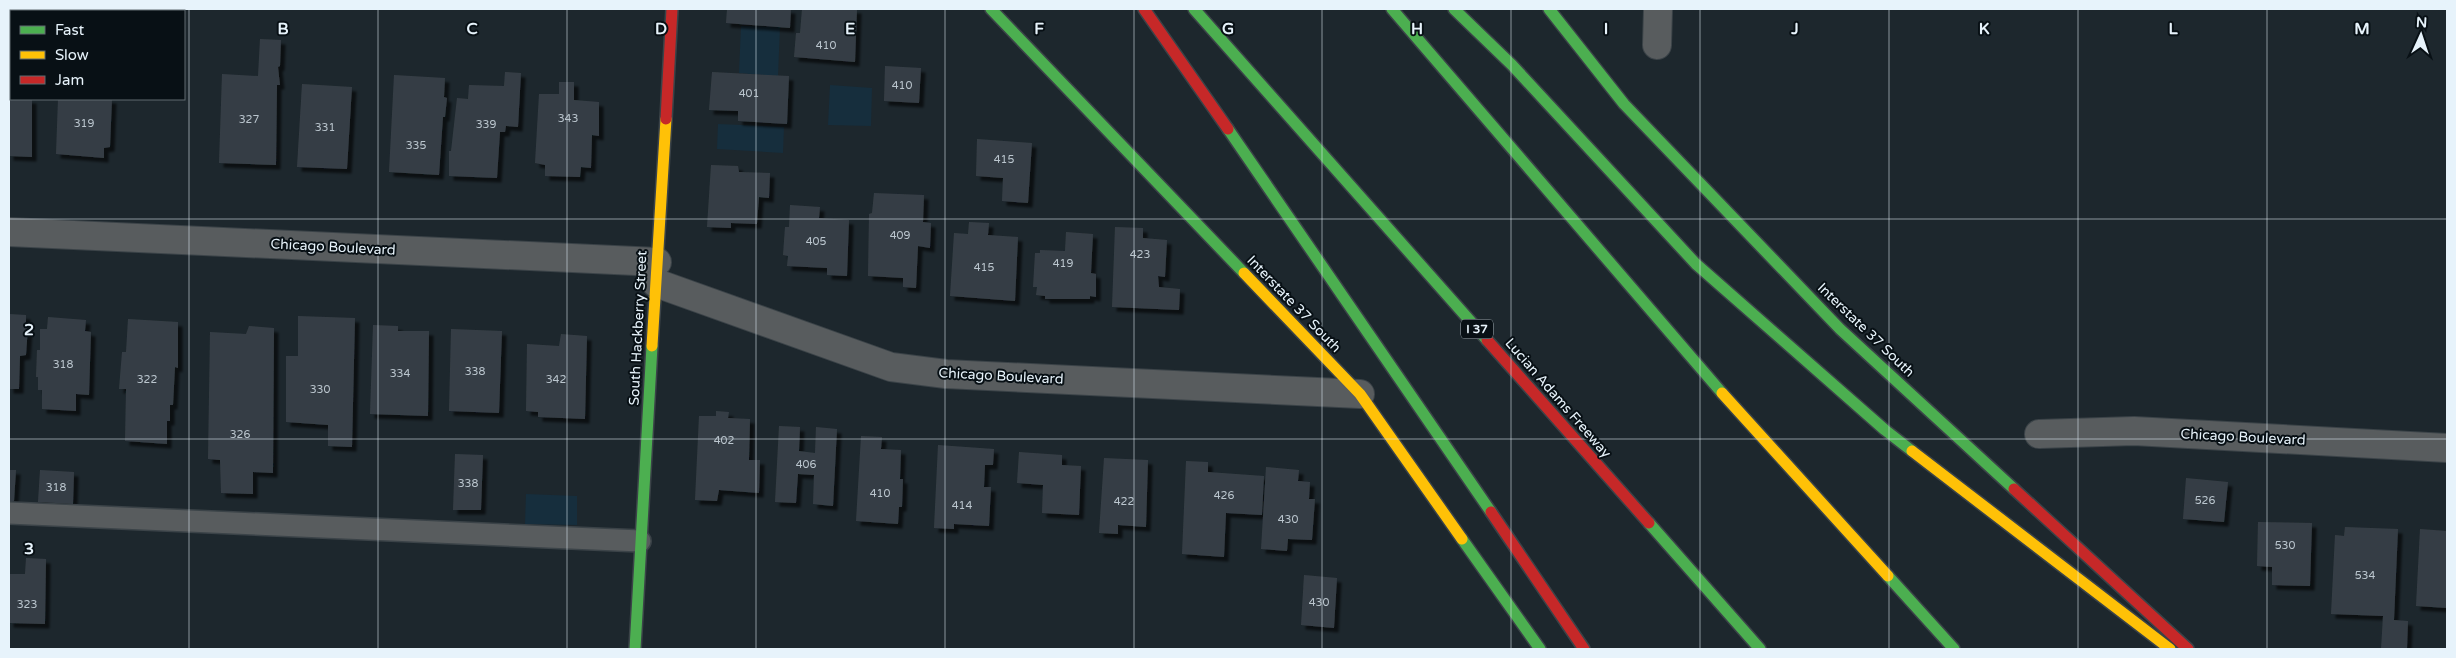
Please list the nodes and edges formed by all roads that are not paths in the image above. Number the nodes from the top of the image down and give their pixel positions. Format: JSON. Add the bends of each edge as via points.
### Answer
{"nodes":[{"id":1,"x":672,"y":9,"type":"edge"},
{"id":2,"x":991,"y":9,"type":"edge"},
{"id":3,"x":1144,"y":9,"type":"edge"},
{"id":4,"x":1194,"y":9,"type":"edge"},
{"id":5,"x":1392,"y":9,"type":"edge"},
{"id":6,"x":1454,"y":9,"type":"edge"},
{"id":7,"x":1549,"y":9,"type":"edge"},
{"id":8,"x":1658,"y":9,"type":"edge"},
{"id":9,"x":1657,"y":45,"type":"dead end"},
{"id":10,"x":9,"y":232,"type":"edge"},
{"id":11,"x":657,"y":272,"type":"junction"},
{"id":12,"x":1360,"y":394,"type":"junction"},
{"id":13,"x":2039,"y":434,"type":"dead end"},
{"id":14,"x":2447,"y":448,"type":"edge"},
{"id":15,"x":9,"y":513,"type":"edge"},
{"id":16,"x":640,"y":541,"type":"junction"},
{"id":17,"x":635,"y":649,"type":"edge"},
{"id":18,"x":1540,"y":649,"type":"edge"},
{"id":19,"x":1584,"y":649,"type":"edge"},
{"id":20,"x":1760,"y":649,"type":"edge"},
{"id":21,"x":1954,"y":649,"type":"edge"},
{"id":22,"x":2170,"y":649,"type":"edge"},
{"id":23,"x":2188,"y":649,"type":"edge"}],
"edges":[{"from":1,"to":11,"type":"main road","name":"South Hackberry Street"},
{"from":2,"to":12,"type":"main road","name":"Interstate 37 South"},
{"from":3,"to":19,"type":"main road","via":[[1389,360]]},
{"from":4,"to":20,"type":"main road","name":"Lucian Adams Freeway","number":"I 37"},
{"from":5,"to":21,"type":"main road","via":[[1753,429]]},
{"from":6,"to":22,"type":"main road","via":[[1512,65],[1696,264],[1885,430]]},
{"from":7,"to":23,"type":"main road","name":"Interstate 37 South","via":[[1624,104],[1840,329]]},
{"from":8,"to":9,"type":"street"},
{"from":10,"to":11,"type":"street","name":"Chicago Boulevard"},
{"from":11,"to":12,"type":"street","name":"Chicago Boulevard","via":[[891,367],[946,374]]},
{"from":11,"to":16,"type":"main road","name":"South Hackberry Street"},
{"from":12,"to":18,"type":"main road","name":"Interstate 37 South"},
{"from":13,"to":14,"type":"street","name":"Chicago Boulevard","via":[[2134,431]]},
{"from":15,"to":16,"type":"lane"},
{"from":16,"to":17,"type":"main road","name":"South Hackberry Street"}]}
